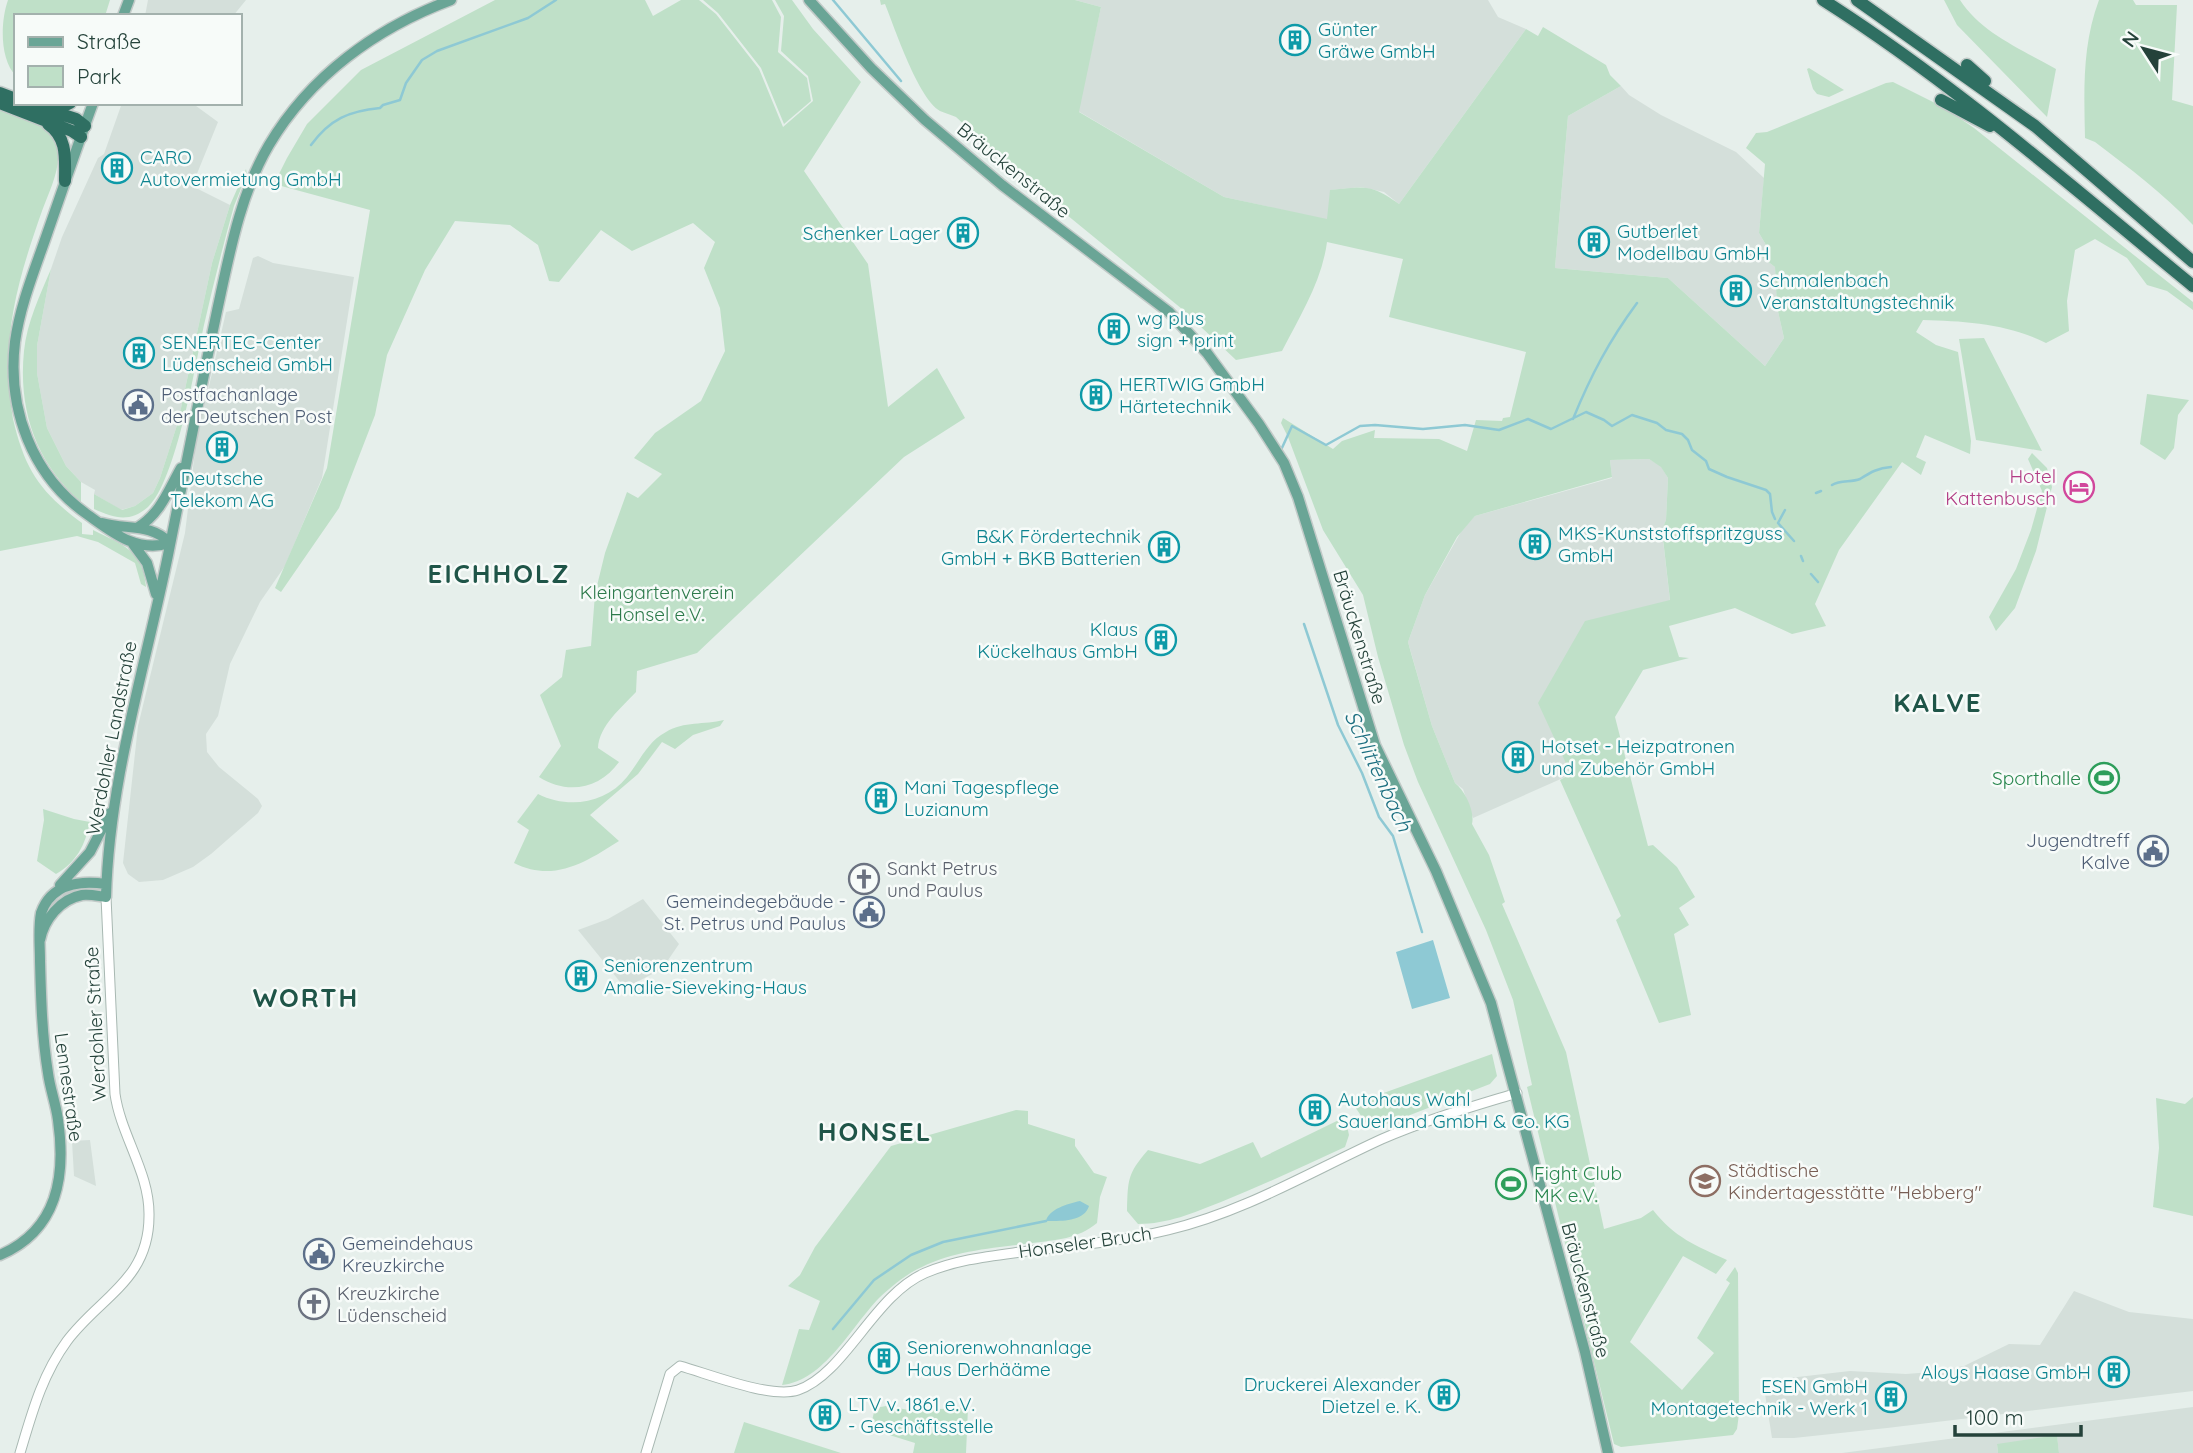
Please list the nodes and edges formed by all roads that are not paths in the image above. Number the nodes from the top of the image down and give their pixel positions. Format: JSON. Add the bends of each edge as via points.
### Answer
{"nodes":[{"id":1,"x":451,"y":0,"type":"edge"},
{"id":2,"x":809,"y":0,"type":"edge"},
{"id":3,"x":1824,"y":0,"type":"edge"},
{"id":4,"x":1857,"y":0,"type":"edge"},
{"id":5,"x":1967,"y":65,"type":"dead end"},
{"id":6,"x":1941,"y":100,"type":"dead end"},
{"id":7,"x":0,"y":103,"type":"edge"},
{"id":8,"x":32,"y":105,"type":"edge"},
{"id":9,"x":67,"y":105,"type":"edge"},
{"id":10,"x":92,"y":105,"type":"edge"},
{"id":11,"x":52,"y":112,"type":"junction"},
{"id":12,"x":39,"y":118,"type":"junction"},
{"id":13,"x":2035,"y":126,"type":"junction"},
{"id":14,"x":83,"y":131,"type":"junction"},
{"id":15,"x":2022,"y":144,"type":"junction"},
{"id":16,"x":65,"y":181,"type":"junction"},
{"id":17,"x":2193,"y":262,"type":"edge"},
{"id":18,"x":2193,"y":286,"type":"edge"},
{"id":19,"x":187,"y":456,"type":"junction"},
{"id":20,"x":96,"y":521,"type":"junction"},
{"id":21,"x":137,"y":528,"type":"junction"},
{"id":22,"x":170,"y":543,"type":"junction"},
{"id":23,"x":133,"y":544,"type":"junction"},
{"id":24,"x":157,"y":600,"type":"junction"},
{"id":25,"x":114,"y":804,"type":"junction"},
{"id":26,"x":106,"y":884,"type":"junction"},
{"id":27,"x":106,"y":897,"type":"junction"},
{"id":28,"x":44,"y":904,"type":"junction"},
{"id":29,"x":40,"y":940,"type":"junction"},
{"id":30,"x":1517,"y":1093,"type":"junction"},
{"id":31,"x":0,"y":1255,"type":"edge"},
{"id":32,"x":20,"y":1453,"type":"edge"},
{"id":33,"x":646,"y":1453,"type":"edge"},
{"id":34,"x":1608,"y":1453,"type":"edge"}],
"edges":[{"from":1,"to":19,"type":"main road","via":[[366,42],[299,101],[268,146],[246,196],[230,257]]},
{"from":2,"to":30,"type":"main road","name":"Bräuckenstraße","via":[[925,120],[1169,312],[1207,353],[1259,424],[1284,463],[1298,498],[1376,745],[1469,947]]},
{"from":3,"to":15,"type":"highway"},
{"from":4,"to":13,"type":"highway"},
{"from":5,"to":13,"type":"highway"},
{"from":6,"to":15,"type":"highway"},
{"from":7,"to":12,"type":"highway"},
{"from":8,"to":11,"type":"highway"},
{"from":9,"to":11,"type":"highway"},
{"from":10,"to":14,"type":"main road"},
{"from":11,"to":14,"type":"highway","via":[[76,120]]},
{"from":12,"to":14,"type":"highway"},
{"from":12,"to":16,"type":"highway","via":[[62,140]]},
{"from":13,"to":17,"type":"highway"},
{"from":14,"to":16,"type":"main road"},
{"from":15,"to":18,"type":"highway"},
{"from":16,"to":20,"type":"main road","via":[[18,328],[16,400],[23,429],[42,468]]},
{"from":19,"to":21,"type":"main road","via":[[162,505]]},
{"from":19,"to":22,"type":"main road"},
{"from":20,"to":21,"type":"main road"},
{"from":20,"to":23,"type":"main road"},
{"from":21,"to":22,"type":"main road","via":[[153,531]]},
{"from":22,"to":23,"type":"main road"},
{"from":22,"to":24,"type":"main road"},
{"from":23,"to":24,"type":"main road","via":[[151,570]]},
{"from":24,"to":25,"type":"main road","name":"Werdohler Landstraße"},
{"from":25,"to":26,"type":"main road","name":"Werdohler Landstraße"},
{"from":25,"to":28,"type":"main road","via":[[90,852]]},
{"from":26,"to":27,"type":"main road","name":"Werdohler Straße"},
{"from":26,"to":28,"type":"main road","via":[[87,881],[69,885]]},
{"from":27,"to":29,"type":"main road","via":[[83,895],[64,903],[48,919]]},
{"from":27,"to":32,"type":"street","name":"Werdohler Straße","via":[[116,1101],[147,1191],[148,1232],[139,1262],[126,1282],[80,1327],[53,1362]]},
{"from":28,"to":29,"type":"main road","name":"Lennestraße"},
{"from":29,"to":31,"type":"main road","name":"Lennestraße","via":[[44,1043],[58,1120],[60,1178],[43,1222]]},
{"from":30,"to":33,"type":"street","name":"Honseler Bruch","via":[[1399,1132],[1199,1221],[1122,1239],[962,1260],[927,1272],[900,1289],[831,1367],[799,1390],[769,1392],[680,1366],[670,1374]]},
{"from":30,"to":34,"type":"main road","name":"Bräuckenstraße"}]}
